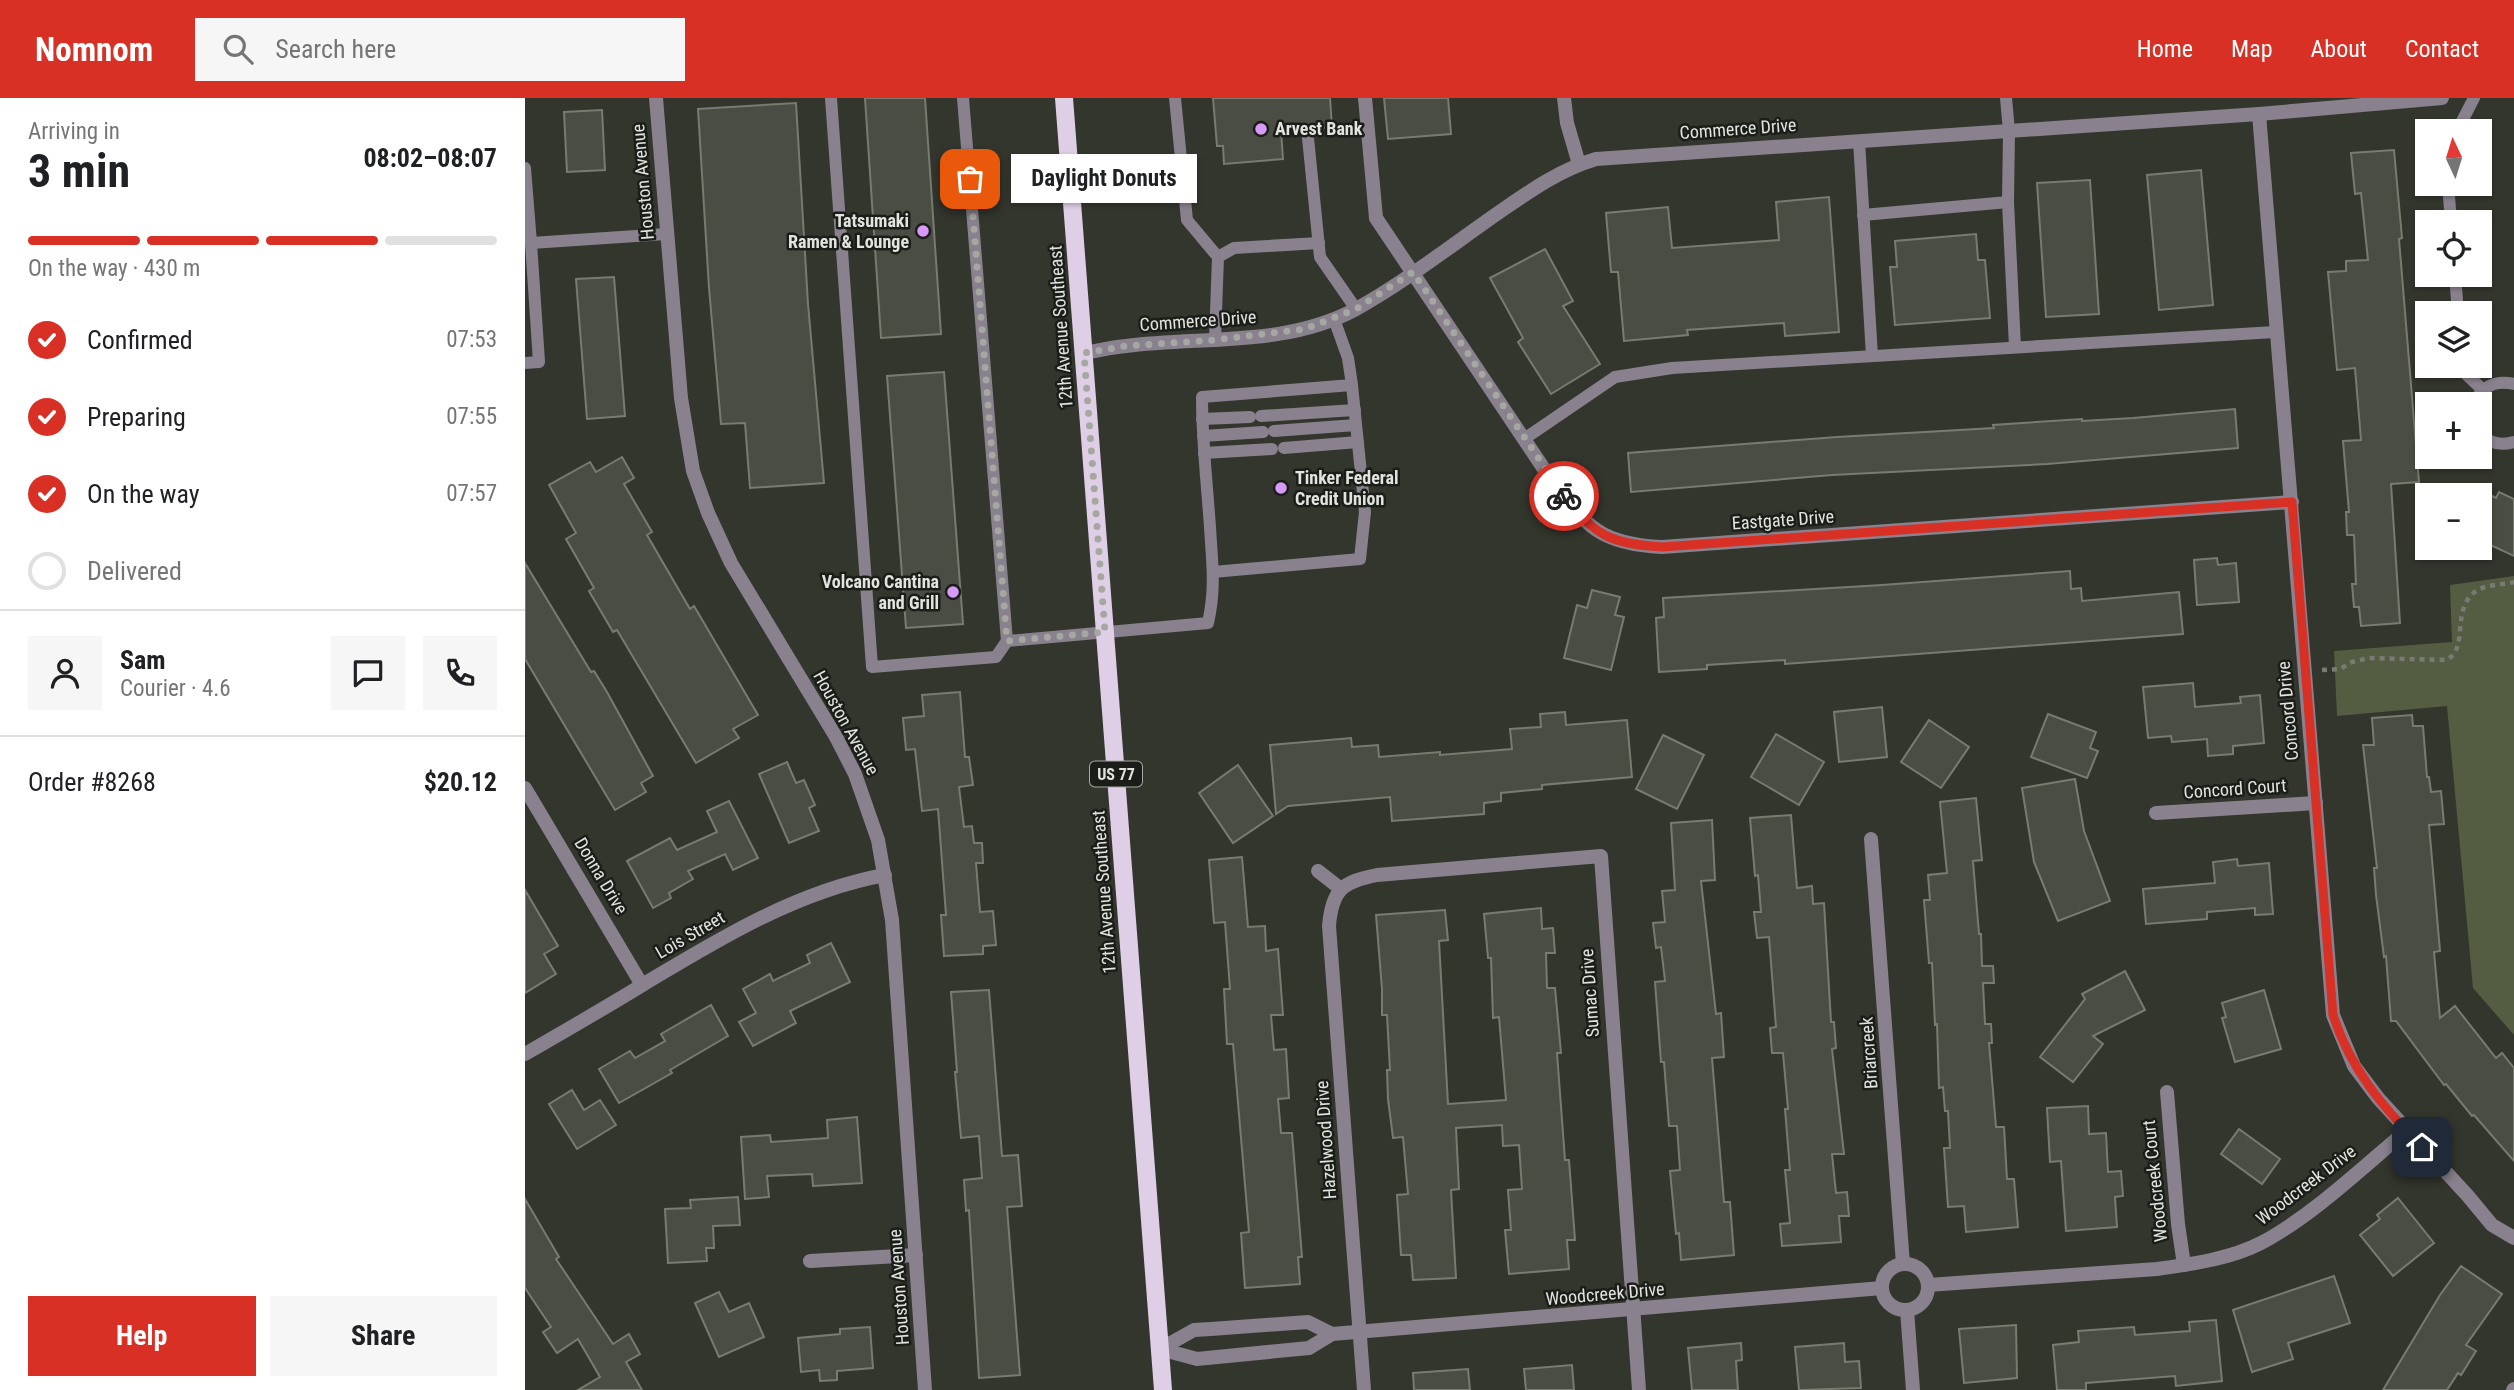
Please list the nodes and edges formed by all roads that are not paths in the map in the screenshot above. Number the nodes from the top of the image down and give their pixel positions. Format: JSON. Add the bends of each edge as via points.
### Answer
{"nodes":[{"id":1,"x":656,"y":98,"type":"edge"},
{"id":2,"x":831,"y":98,"type":"edge"},
{"id":3,"x":963,"y":98,"type":"edge"},
{"id":4,"x":1064,"y":98,"type":"edge"},
{"id":5,"x":1175,"y":98,"type":"edge"},
{"id":6,"x":1365,"y":98,"type":"edge"},
{"id":7,"x":1564,"y":98,"type":"edge"},
{"id":8,"x":2006,"y":98,"type":"edge"},
{"id":9,"x":2442,"y":98,"type":"edge"},
{"id":10,"x":2474,"y":98,"type":"edge"},
{"id":11,"x":2259,"y":114,"type":"junction"},
{"id":12,"x":2463,"y":119,"type":"edge"},
{"id":13,"x":2009,"y":131,"type":"junction"},
{"id":14,"x":1308,"y":138,"type":"dead end"},
{"id":15,"x":1859,"y":141,"type":"junction"},
{"id":16,"x":1579,"y":164,"type":"junction"},
{"id":17,"x":525,"y":168,"type":"edge"},
{"id":18,"x":2008,"y":202,"type":"junction"},
{"id":19,"x":1863,"y":215,"type":"junction"},
{"id":20,"x":666,"y":234,"type":"junction"},
{"id":21,"x":531,"y":243,"type":"junction"},
{"id":22,"x":1318,"y":243,"type":"junction"},
{"id":23,"x":1218,"y":257,"type":"junction"},
{"id":24,"x":1413,"y":272,"type":"junction"},
{"id":25,"x":529,"y":292,"type":"edge"},
{"id":26,"x":1356,"y":309,"type":"junction"},
{"id":27,"x":1334,"y":318,"type":"junction"},
{"id":28,"x":2275,"y":332,"type":"junction"},
{"id":29,"x":1215,"y":340,"type":"junction"},
{"id":30,"x":2015,"y":347,"type":"junction"},
{"id":31,"x":1084,"y":353,"type":"junction"},
{"id":32,"x":1872,"y":356,"type":"junction"},
{"id":33,"x":525,"y":363,"type":"edge"},
{"id":34,"x":2470,"y":378,"type":"edge"},
{"id":35,"x":2514,"y":384,"type":"edge"},
{"id":36,"x":1352,"y":385,"type":"junction"},
{"id":37,"x":2483,"y":390,"type":"joint"},
{"id":38,"x":1355,"y":410,"type":"junction"},
{"id":39,"x":1202,"y":419,"type":"junction"},
{"id":40,"x":1356,"y":425,"type":"junction"},
{"id":41,"x":1203,"y":436,"type":"junction"},
{"id":42,"x":1524,"y":439,"type":"junction"},
{"id":43,"x":1358,"y":442,"type":"junction"},
{"id":44,"x":2492,"y":442,"type":"edge"},
{"id":45,"x":2514,"y":442,"type":"edge"},
{"id":46,"x":1204,"y":453,"type":"junction"},
{"id":47,"x":2292,"y":502,"type":"junction"},
{"id":48,"x":1213,"y":572,"type":"junction"},
{"id":49,"x":1105,"y":632,"type":"junction"},
{"id":50,"x":1007,"y":641,"type":"junction"},
{"id":51,"x":525,"y":788,"type":"edge"},
{"id":52,"x":2316,"y":803,"type":"junction"},
{"id":53,"x":2156,"y":813,"type":"dead end"},
{"id":54,"x":1871,"y":839,"type":"dead end"},
{"id":55,"x":1318,"y":871,"type":"dead end"},
{"id":56,"x":885,"y":875,"type":"junction"},
{"id":57,"x":1341,"y":889,"type":"junction"},
{"id":58,"x":642,"y":985,"type":"junction"},
{"id":59,"x":525,"y":1054,"type":"edge"},
{"id":60,"x":2167,"y":1092,"type":"dead end"},
{"id":61,"x":2406,"y":1131,"type":"junction"},
{"id":62,"x":2514,"y":1238,"type":"edge"},
{"id":63,"x":916,"y":1255,"type":"junction"},
{"id":64,"x":810,"y":1261,"type":"dead end"},
{"id":65,"x":1903,"y":1264,"type":"junction"},
{"id":66,"x":2184,"y":1265,"type":"junction"},
{"id":67,"x":1928,"y":1285,"type":"junction"},
{"id":68,"x":1882,"y":1288,"type":"junction"},
{"id":69,"x":1907,"y":1310,"type":"junction"},
{"id":70,"x":1634,"y":1311,"type":"junction"},
{"id":71,"x":1359,"y":1332,"type":"junction"},
{"id":72,"x":1332,"y":1334,"type":"junction"},
{"id":73,"x":1160,"y":1349,"type":"junction"},
{"id":74,"x":925,"y":1390,"type":"edge"},
{"id":75,"x":1163,"y":1390,"type":"edge"},
{"id":76,"x":1364,"y":1390,"type":"edge"},
{"id":77,"x":1639,"y":1390,"type":"edge"},
{"id":78,"x":1913,"y":1390,"type":"edge"}],
"edges":[{"from":1,"to":20,"type":"street","name":"Houston Avenue"},
{"from":2,"to":50,"type":"lane","via":[[872,667],[996,657]]},
{"from":3,"to":50,"type":"lane"},
{"from":4,"to":31,"type":"main road","name":"12th Avenue Southeast","number":"US 77"},
{"from":5,"to":23,"type":"lane","via":[[1187,219]]},
{"from":6,"to":24,"type":"street","name":"Eastgate Drive","via":[[1376,218]]},
{"from":7,"to":16,"type":"street"},
{"from":8,"to":13,"type":"lane"},
{"from":9,"to":11,"type":"street","name":"Commerce Drive"},
{"from":10,"to":12,"type":"lane"},
{"from":11,"to":13,"type":"street","name":"Commerce Drive"},
{"from":11,"to":28,"type":"street","name":"Concord Drive"},
{"from":13,"to":15,"type":"street","name":"Commerce Drive"},
{"from":13,"to":18,"type":"lane"},
{"from":14,"to":22,"type":"lane"},
{"from":15,"to":16,"type":"street","name":"Commerce Drive","via":[[1636,155]]},
{"from":15,"to":19,"type":"lane"},
{"from":16,"to":24,"type":"street","name":"Commerce Drive","via":[[1538,185]]},
{"from":17,"to":21,"type":"lane"},
{"from":18,"to":19,"type":"lane"},
{"from":18,"to":30,"type":"lane"},
{"from":19,"to":32,"type":"lane"},
{"from":20,"to":21,"type":"lane"},
{"from":20,"to":56,"type":"street","name":"Houston Avenue","via":[[681,398],[693,471],[731,563],[855,774]]},
{"from":21,"to":25,"type":"lane"},
{"from":22,"to":23,"type":"lane","via":[[1234,248]]},
{"from":22,"to":26,"type":"lane","via":[[1320,257]]},
{"from":23,"to":29,"type":"lane"},
{"from":24,"to":26,"type":"street","name":"Commerce Drive"},
{"from":24,"to":42,"type":"street","name":"Eastgate Drive"},
{"from":25,"to":33,"type":"lane","via":[[538,362]]},
{"from":26,"to":27,"type":"street","name":"Commerce Drive"},
{"from":27,"to":29,"type":"street","name":"Commerce Drive","via":[[1305,329]]},
{"from":27,"to":36,"type":"lane"},
{"from":28,"to":30,"type":"lane"},
{"from":28,"to":47,"type":"street","name":"Concord Drive"},
{"from":29,"to":31,"type":"street","name":"Commerce Drive"},
{"from":30,"to":32,"type":"lane"},
{"from":31,"to":49,"type":"main road","name":"12th Avenue Southeast","number":"US 77"},
{"from":32,"to":42,"type":"lane","via":[[1672,368],[1615,377]]},
{"from":34,"to":37,"type":"lane"},
{"from":35,"to":37,"type":"lane","via":[[2502,382]]},
{"from":36,"to":38,"type":"lane"},
{"from":36,"to":39,"type":"lane","via":[[1202,397]]},
{"from":38,"to":39,"type":"lane"},
{"from":38,"to":40,"type":"lane"},
{"from":39,"to":41,"type":"lane"},
{"from":40,"to":41,"type":"lane"},
{"from":40,"to":43,"type":"lane"},
{"from":41,"to":46,"type":"lane"},
{"from":42,"to":47,"type":"street","name":"Eastgate Drive","via":[[1590,526],[1608,538],[1646,546]]},
{"from":43,"to":46,"type":"lane"},
{"from":43,"to":48,"type":"lane","via":[[1365,512],[1360,559]]},
{"from":44,"to":45,"type":"lane"},
{"from":46,"to":48,"type":"lane"},
{"from":47,"to":52,"type":"street","name":"Concord Drive"},
{"from":48,"to":49,"type":"lane","via":[[1208,623]]},
{"from":49,"to":50,"type":"lane"},
{"from":49,"to":73,"type":"main road","name":"12th Avenue Southeast","number":"US 77"},
{"from":51,"to":58,"type":"street","name":"Donna Drive"},
{"from":52,"to":53,"type":"street","name":"Concord Court"},
{"from":52,"to":61,"type":"street","name":"Concord Drive","via":[[2333,1015],[2354,1066]]},
{"from":54,"to":65,"type":"street","name":"Briarcreek"},
{"from":55,"to":57,"type":"street"},
{"from":56,"to":58,"type":"street","name":"Lois Street","via":[[857,880],[775,912],[722,937]]},
{"from":56,"to":63,"type":"street","name":"Houston Avenue"},
{"from":57,"to":70,"type":"street","name":"Sumac Drive","via":[[1358,878],[1377,875],[1601,856]]},
{"from":57,"to":71,"type":"street","name":"Hazelwood Drive","via":[[1333,900],[1329,926]]},
{"from":58,"to":59,"type":"street","name":"Lois Street"},
{"from":60,"to":66,"type":"street","name":"Woodcreek Court"},
{"from":61,"to":62,"type":"street","name":"Concord Drive","via":[[2492,1225]]},
{"from":61,"to":66,"type":"street","name":"Woodcreek Drive","via":[[2290,1226],[2239,1252]]},
{"from":63,"to":64,"type":"street"},
{"from":63,"to":74,"type":"street","name":"Houston Avenue"},
{"from":65,"to":67,"type":"street","via":[[1921,1270]]},
{"from":65,"to":68,"type":"street","via":[[1888,1270]]},
{"from":66,"to":67,"type":"street","name":"Woodcreek Drive"},
{"from":67,"to":69,"type":"street","via":[[1922,1303]]},
{"from":68,"to":69,"type":"street","via":[[1889,1304]]},
{"from":68,"to":70,"type":"street","name":"Woodcreek Drive"},
{"from":69,"to":78,"type":"street"},
{"from":70,"to":71,"type":"street","name":"Woodcreek Drive"},
{"from":70,"to":77,"type":"street","name":"Sumac Drive"},
{"from":71,"to":72,"type":"street","name":"Woodcreek Drive"},
{"from":71,"to":76,"type":"street","name":"Hazelwood Drive"},
{"from":72,"to":73,"type":"street","name":"Woodcreek Drive","via":[[1309,1348],[1206,1359]]},
{"from":72,"to":73,"type":"street","name":"Woodcreek Drive","via":[[1308,1322],[1194,1330]]},
{"from":73,"to":75,"type":"main road","name":"12th Avenue Southeast","number":"US 77"}]}
